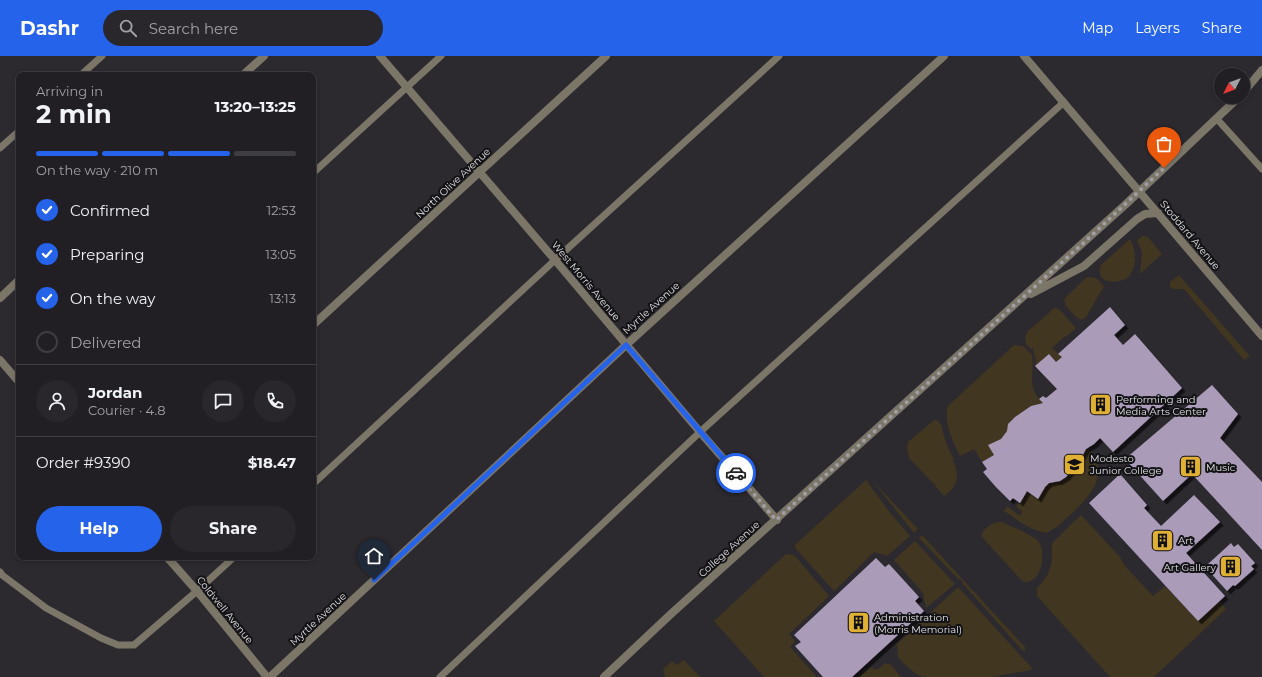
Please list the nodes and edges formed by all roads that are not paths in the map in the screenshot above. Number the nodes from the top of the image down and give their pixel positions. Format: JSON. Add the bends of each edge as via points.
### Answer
{"nodes":[{"id":1,"x":102,"y":56,"type":"edge"},
{"id":2,"x":264,"y":56,"type":"edge"},
{"id":3,"x":380,"y":56,"type":"edge"},
{"id":4,"x":441,"y":56,"type":"edge"},
{"id":5,"x":606,"y":56,"type":"edge"},
{"id":6,"x":779,"y":56,"type":"edge"},
{"id":7,"x":944,"y":56,"type":"edge"},
{"id":8,"x":1024,"y":56,"type":"edge"},
{"id":9,"x":1262,"y":70,"type":"edge"},
{"id":10,"x":84,"y":72,"type":"edge"},
{"id":11,"x":246,"y":72,"type":"edge"},
{"id":12,"x":1250,"y":85,"type":"edge"},
{"id":13,"x":407,"y":88,"type":"junction"},
{"id":14,"x":1064,"y":102,"type":"junction"},
{"id":15,"x":1232,"y":104,"type":"edge"},
{"id":16,"x":1217,"y":119,"type":"junction"},
{"id":17,"x":16,"y":134,"type":"edge"},
{"id":18,"x":0,"y":148,"type":"edge"},
{"id":19,"x":1262,"y":169,"type":"edge"},
{"id":20,"x":316,"y":171,"type":"edge"},
{"id":21,"x":479,"y":172,"type":"junction"},
{"id":22,"x":1140,"y":192,"type":"junction"},
{"id":23,"x":1158,"y":213,"type":"junction"},
{"id":24,"x":555,"y":260,"type":"junction"},
{"id":25,"x":16,"y":283,"type":"edge"},
{"id":26,"x":0,"y":298,"type":"edge"},
{"id":27,"x":1022,"y":299,"type":"junction"},
{"id":28,"x":316,"y":322,"type":"edge"},
{"id":29,"x":1262,"y":336,"type":"edge"},
{"id":30,"x":626,"y":345,"type":"junction"},
{"id":31,"x":0,"y":360,"type":"edge"},
{"id":32,"x":16,"y":379,"type":"edge"},
{"id":33,"x":700,"y":432,"type":"junction"},
{"id":34,"x":316,"y":481,"type":"edge"},
{"id":35,"x":776,"y":520,"type":"junction"},
{"id":36,"x":170,"y":560,"type":"edge"},
{"id":37,"x":231,"y":560,"type":"edge"},
{"id":38,"x":0,"y":572,"type":"edge"},
{"id":39,"x":197,"y":591,"type":"junction"},
{"id":40,"x":267,"y":677,"type":"edge"},
{"id":41,"x":270,"y":677,"type":"edge"},
{"id":42,"x":440,"y":677,"type":"edge"},
{"id":43,"x":604,"y":677,"type":"edge"}],
"edges":[{"from":1,"to":10,"type":"lane"},
{"from":2,"to":11,"type":"street"},
{"from":3,"to":13,"type":"street","name":"West Morris Avenue"},
{"from":4,"to":13,"type":"lane"},
{"from":5,"to":21,"type":"street","name":"North Olive Avenue"},
{"from":6,"to":24,"type":"lane"},
{"from":7,"to":30,"type":"street","name":"Myrtle Avenue"},
{"from":8,"to":14,"type":"street","name":"Stoddard Avenue"},
{"from":9,"to":12,"type":"street"},
{"from":13,"to":20,"type":"lane"},
{"from":13,"to":21,"type":"street","name":"West Morris Avenue"},
{"from":14,"to":22,"type":"street","name":"Stoddard Avenue"},
{"from":14,"to":33,"type":"lane"},
{"from":15,"to":16,"type":"street","name":"College Avenue"},
{"from":16,"to":19,"type":"lane"},
{"from":16,"to":22,"type":"street","name":"College Avenue"},
{"from":17,"to":18,"type":"lane"},
{"from":21,"to":24,"type":"street","name":"West Morris Avenue"},
{"from":21,"to":28,"type":"street","name":"North Olive Avenue"},
{"from":22,"to":23,"type":"street","name":"Stoddard Avenue"},
{"from":22,"to":27,"type":"street","name":"College Avenue"},
{"from":23,"to":27,"type":"street","via":[[1145,214],[1137,219],[1084,266]]},
{"from":23,"to":29,"type":"street","name":"Stoddard Avenue"},
{"from":24,"to":30,"type":"street","name":"West Morris Avenue"},
{"from":24,"to":34,"type":"lane"},
{"from":25,"to":26,"type":"street"},
{"from":27,"to":35,"type":"street","name":"College Avenue"},
{"from":30,"to":33,"type":"street","name":"West Morris Avenue"},
{"from":30,"to":41,"type":"street","name":"Myrtle Avenue"},
{"from":31,"to":32,"type":"street"},
{"from":33,"to":35,"type":"street","name":"West Morris Avenue"},
{"from":33,"to":42,"type":"lane"},
{"from":35,"to":43,"type":"street","name":"College Avenue"},
{"from":36,"to":39,"type":"street","name":"Coldwell Avenue"},
{"from":37,"to":39,"type":"lane"},
{"from":38,"to":39,"type":"lane","via":[[46,608],[118,645],[134,645]]},
{"from":39,"to":40,"type":"street","name":"Coldwell Avenue"}]}
